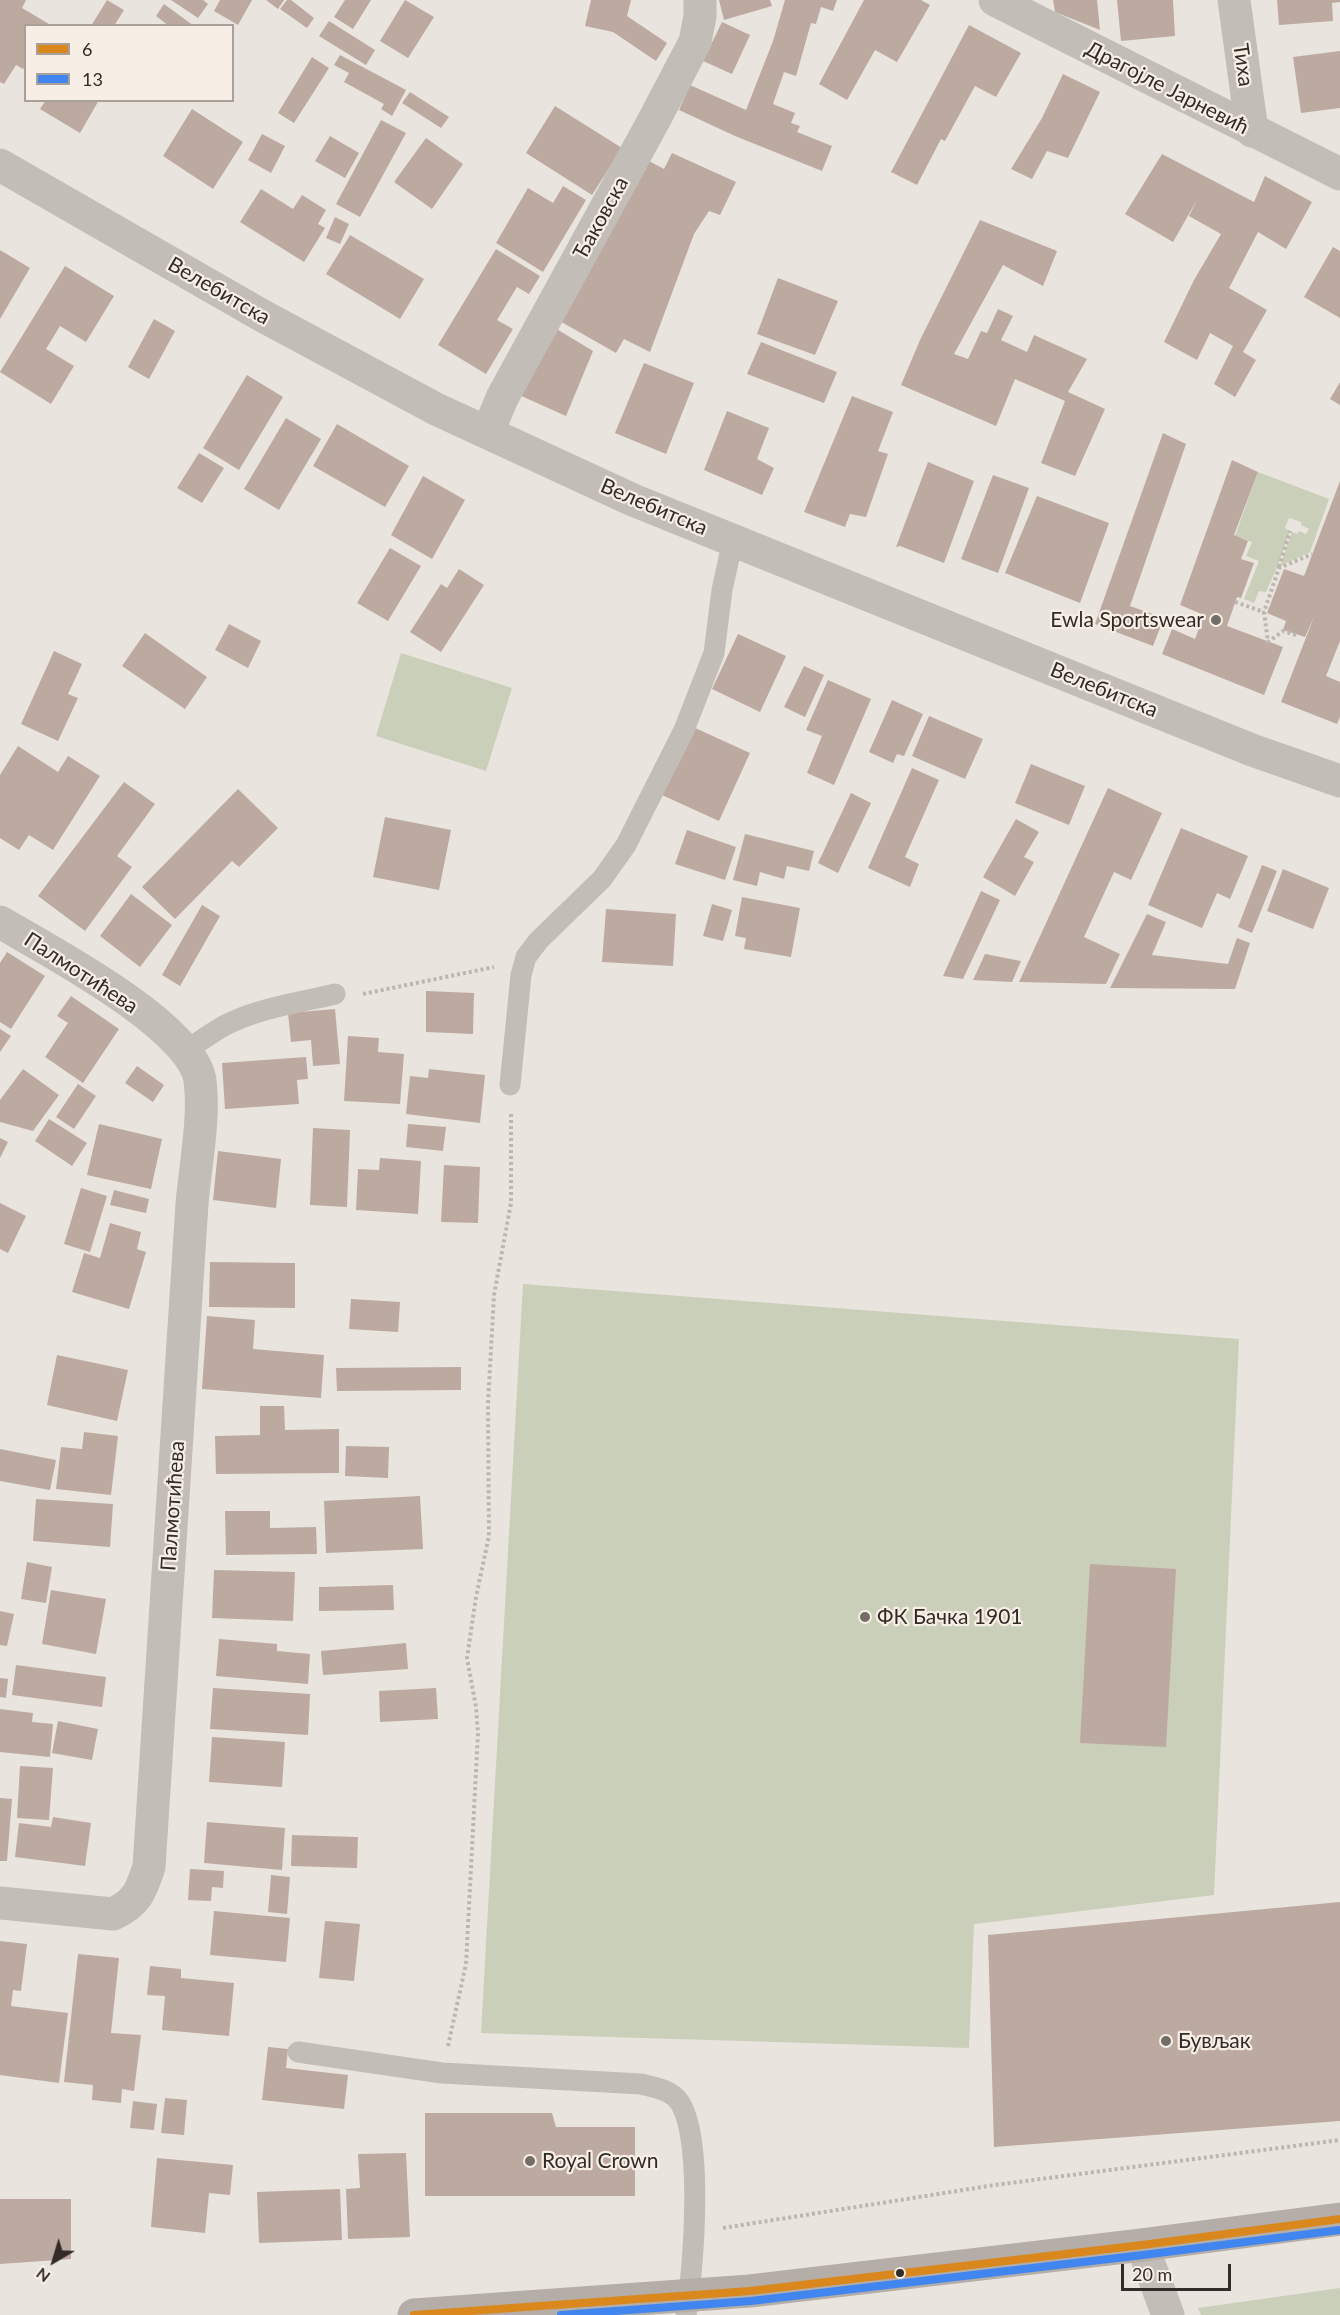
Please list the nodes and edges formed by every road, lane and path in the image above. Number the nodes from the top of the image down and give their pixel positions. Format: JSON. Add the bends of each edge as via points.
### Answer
{"nodes":[{"id":1,"x":700,"y":0,"type":"edge"},
{"id":2,"x":995,"y":0,"type":"edge"},
{"id":3,"x":1234,"y":0,"type":"edge"},
{"id":4,"x":1252,"y":130,"type":"junction"},
{"id":5,"x":0,"y":165,"type":"edge"},
{"id":6,"x":1340,"y":174,"type":"edge"},
{"id":7,"x":488,"y":432,"type":"junction"},
{"id":8,"x":1290,"y":531,"type":"dead end"},
{"id":9,"x":733,"y":540,"type":"junction"},
{"id":10,"x":1312,"y":554,"type":"dead end"},
{"id":11,"x":1279,"y":568,"type":"junction"},
{"id":12,"x":1235,"y":602,"type":"dead end"},
{"id":13,"x":1264,"y":612,"type":"junction"},
{"id":14,"x":1296,"y":636,"type":"dead end"},
{"id":15,"x":1340,"y":781,"type":"edge"},
{"id":16,"x":0,"y":922,"type":"edge"},
{"id":17,"x":526,"y":957,"type":"junction"},
{"id":18,"x":335,"y":994,"type":"joint"},
{"id":19,"x":186,"y":1051,"type":"junction"},
{"id":20,"x":510,"y":1085,"type":"joint"},
{"id":21,"x":0,"y":1903,"type":"edge"},
{"id":22,"x":298,"y":2052,"type":"dead end"},
{"id":23,"x":442,"y":2073,"type":"junction"},
{"id":24,"x":1340,"y":2140,"type":"edge"},
{"id":25,"x":1340,"y":2219,"type":"edge"},
{"id":26,"x":693,"y":2233,"type":"junction"},
{"id":27,"x":1142,"y":2245,"type":"junction"},
{"id":28,"x":687,"y":2306,"type":"edge"},
{"id":29,"x":414,"y":2315,"type":"edge"},
{"id":30,"x":1168,"y":2315,"type":"edge"}],
"edges":[{"from":1,"to":7,"type":"street","name":"Ђаковска","via":[[695,42],[502,398]]},
{"from":2,"to":4,"type":"street","name":"Драгојле Јарневић"},
{"from":3,"to":4,"type":"street","name":"Тиха"},
{"from":4,"to":6,"type":"street","name":"Драгојле Јарневић"},
{"from":5,"to":7,"type":"street","name":"Велебитска","via":[[261,315],[436,409]]},
{"from":7,"to":9,"type":"street","name":"Велебитска","via":[[633,500]]},
{"from":8,"to":11,"type":"path"},
{"from":9,"to":15,"type":"street","name":"Велебитска","via":[[1252,750]]},
{"from":9,"to":17,"type":"lane","via":[[714,653],[684,730],[626,845],[602,879]]},
{"from":10,"to":11,"type":"path"},
{"from":11,"to":13,"type":"path"},
{"from":12,"to":13,"type":"path"},
{"from":13,"to":14,"type":"path","via":[[1268,642],[1283,631]]},
{"from":16,"to":19,"type":"street","name":"Палмотићева","via":[[106,984]]},
{"from":17,"to":18,"type":"path","via":[[468,974],[359,994]]},
{"from":17,"to":20,"type":"lane"},
{"from":18,"to":19,"type":"lane","via":[[256,1012],[215,1031]]},
{"from":19,"to":21,"type":"street","name":"Палмотићева","via":[[200,1079],[200,1115],[149,1867],[141,1891],[126,1908],[113,1914]]},
{"from":20,"to":23,"type":"path","via":[[511,1203],[494,1295],[488,1404],[489,1536],[467,1658],[478,1733],[466,1964]]},
{"from":22,"to":23,"type":"lane"},
{"from":23,"to":26,"type":"lane","via":[[641,2084],[676,2097],[691,2131]]},
{"from":24,"to":26,"type":"path","via":[[995,2185]]},
{"from":25,"to":27,"type":"main road"},
{"from":26,"to":28,"type":"lane"},
{"from":27,"to":28,"type":"main road","via":[[750,2291]]},
{"from":27,"to":30,"type":"street"},
{"from":28,"to":29,"type":"main road"}]}
